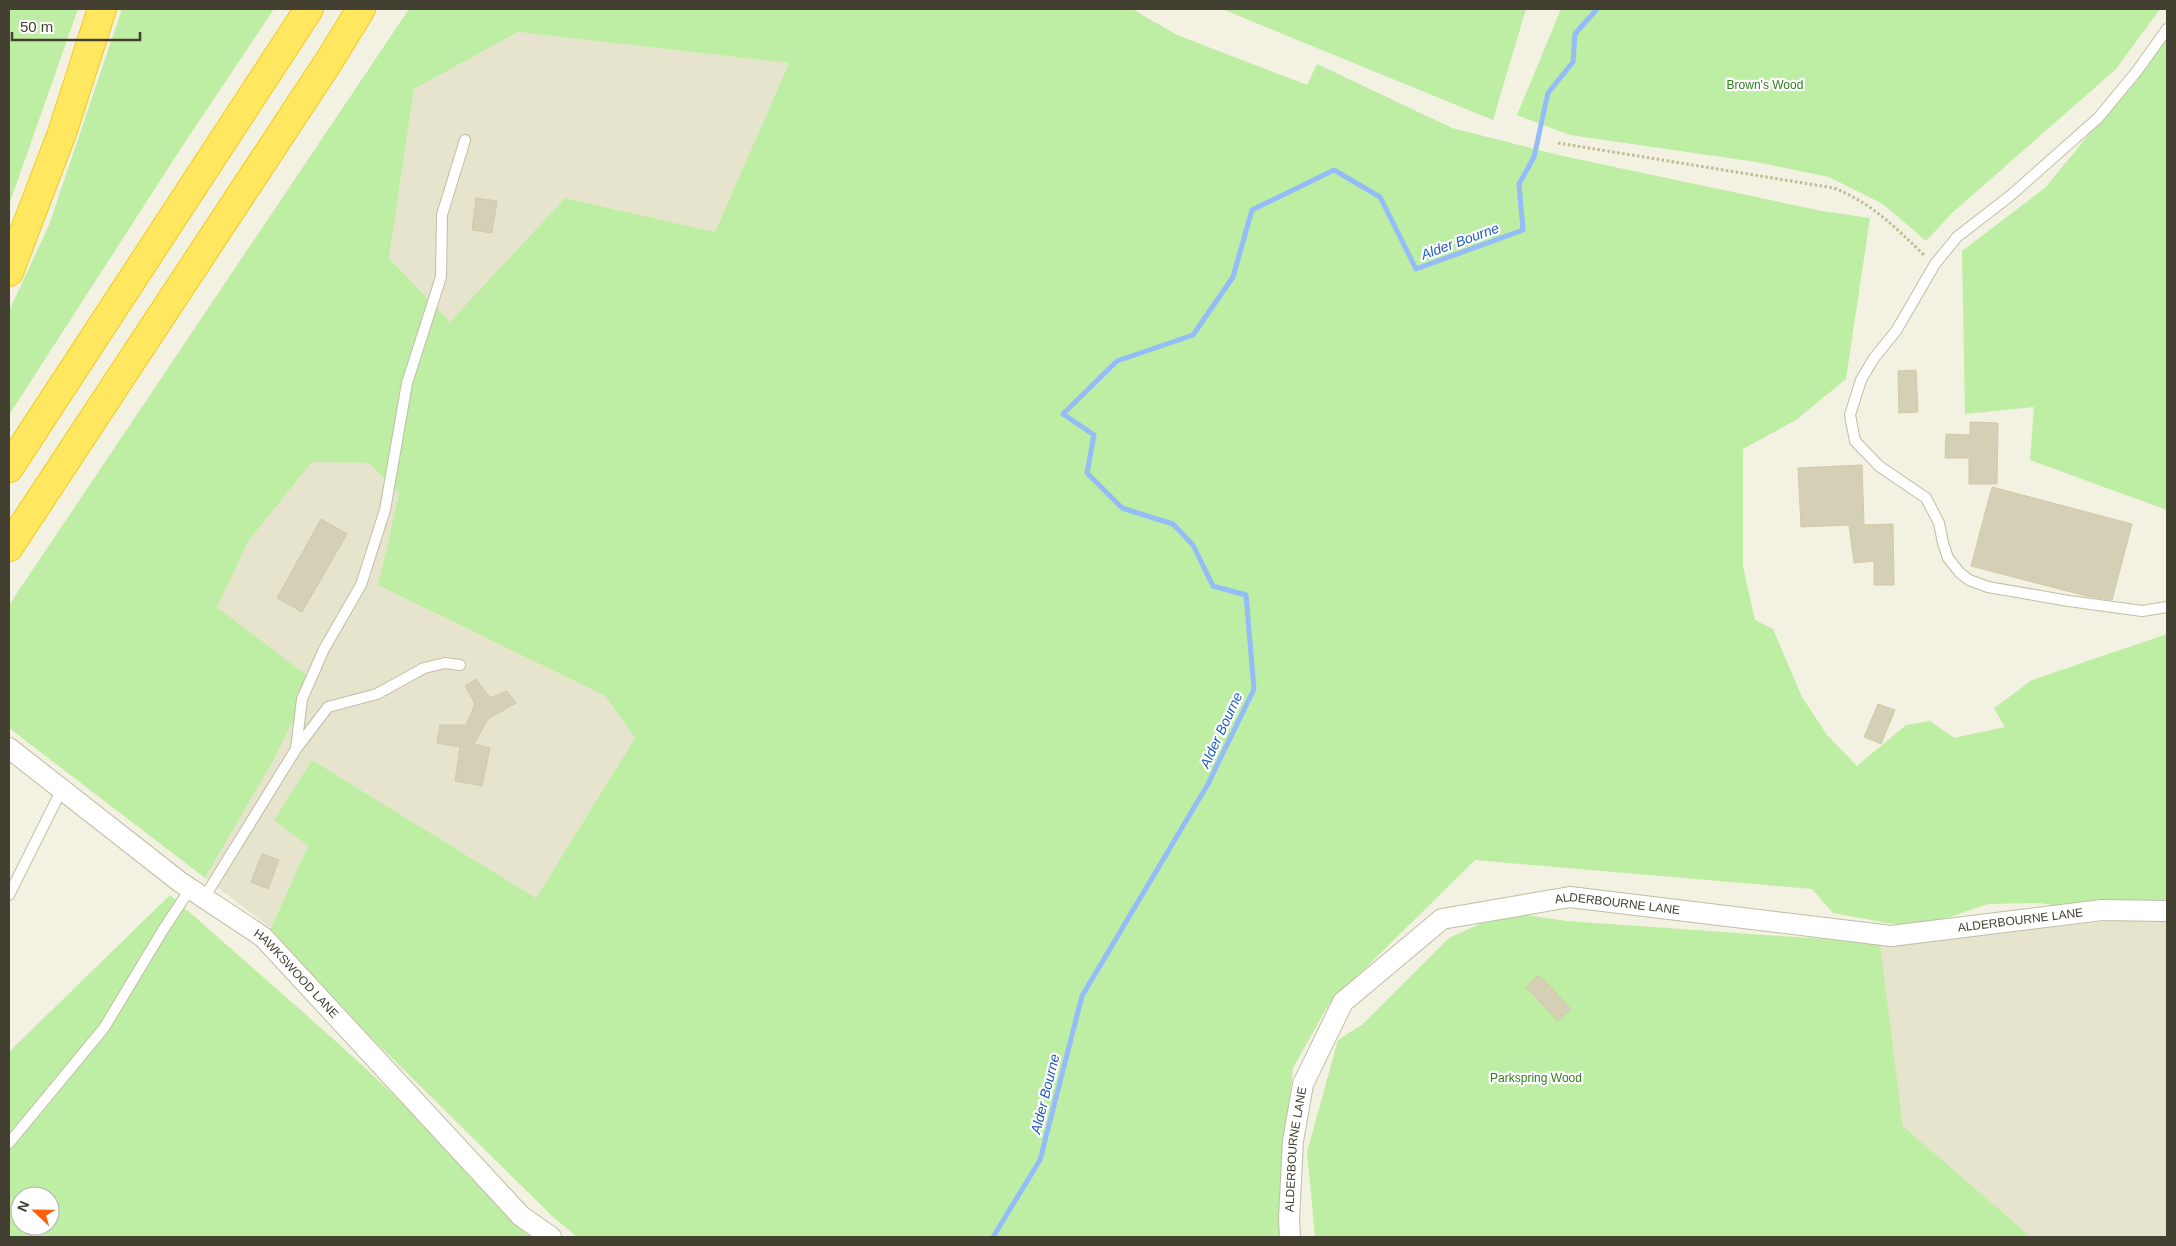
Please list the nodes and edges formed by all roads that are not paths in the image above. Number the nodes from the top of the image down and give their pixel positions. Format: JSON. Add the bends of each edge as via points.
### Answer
{"nodes":[{"id":1,"x":309,"y":9,"type":"edge"},
{"id":2,"x":361,"y":9,"type":"edge"},
{"id":3,"x":373,"y":9,"type":"edge"},
{"id":4,"x":100,"y":14,"type":"edge"},
{"id":5,"x":2167,"y":29,"type":"edge"},
{"id":6,"x":331,"y":58,"type":"junction"},
{"id":7,"x":465,"y":140,"type":"dead end"},
{"id":8,"x":9,"y":272,"type":"edge"},
{"id":9,"x":9,"y":468,"type":"edge"},
{"id":10,"x":9,"y":547,"type":"edge"},
{"id":11,"x":2167,"y":607,"type":"edge"},
{"id":12,"x":460,"y":665,"type":"dead end"},
{"id":13,"x":9,"y":748,"type":"edge"},
{"id":14,"x":296,"y":749,"type":"junction"},
{"id":15,"x":62,"y":789,"type":"junction"},
{"id":16,"x":9,"y":894,"type":"edge"},
{"id":17,"x":197,"y":894,"type":"junction"},
{"id":18,"x":2167,"y":910,"type":"edge"},
{"id":19,"x":9,"y":1144,"type":"edge"},
{"id":20,"x":551,"y":1237,"type":"edge"},
{"id":21,"x":1290,"y":1237,"type":"edge"}],
"edges":[{"from":1,"to":9,"type":"highway"},
{"from":2,"to":6,"type":"highway"},
{"from":3,"to":6,"type":"highway"},
{"from":4,"to":8,"type":"highway","via":[[62,133]]},
{"from":5,"to":11,"type":"lane","via":[[2098,118],[2010,196],[1957,237],[1935,264],[1896,331],[1874,358],[1861,380],[1850,415],[1855,441],[1878,466],[1926,498],[1939,523],[1948,558],[1969,580],[1988,588],[2142,611]]},
{"from":6,"to":10,"type":"highway"},
{"from":7,"to":14,"type":"lane","via":[[442,215],[440,277],[407,384],[385,510],[361,585],[324,648],[302,699]]},
{"from":12,"to":14,"type":"lane","via":[[445,663],[424,668],[377,694],[328,707]]},
{"from":13,"to":15,"type":"street","name":"HAWKSWOOD LANE"},
{"from":14,"to":17,"type":"lane"},
{"from":15,"to":16,"type":"lane"},
{"from":15,"to":17,"type":"street","name":"HAWKSWOOD LANE"},
{"from":17,"to":19,"type":"lane","via":[[163,930],[104,1028]]},
{"from":17,"to":20,"type":"street","name":"HAWKSWOOD LANE","via":[[263,937],[522,1216]]},
{"from":18,"to":21,"type":"street","name":"ALDERBOURNE LANE","via":[[2102,910],[1891,936],[1570,897],[1442,919],[1343,1002],[1303,1084],[1293,1141]]}]}
